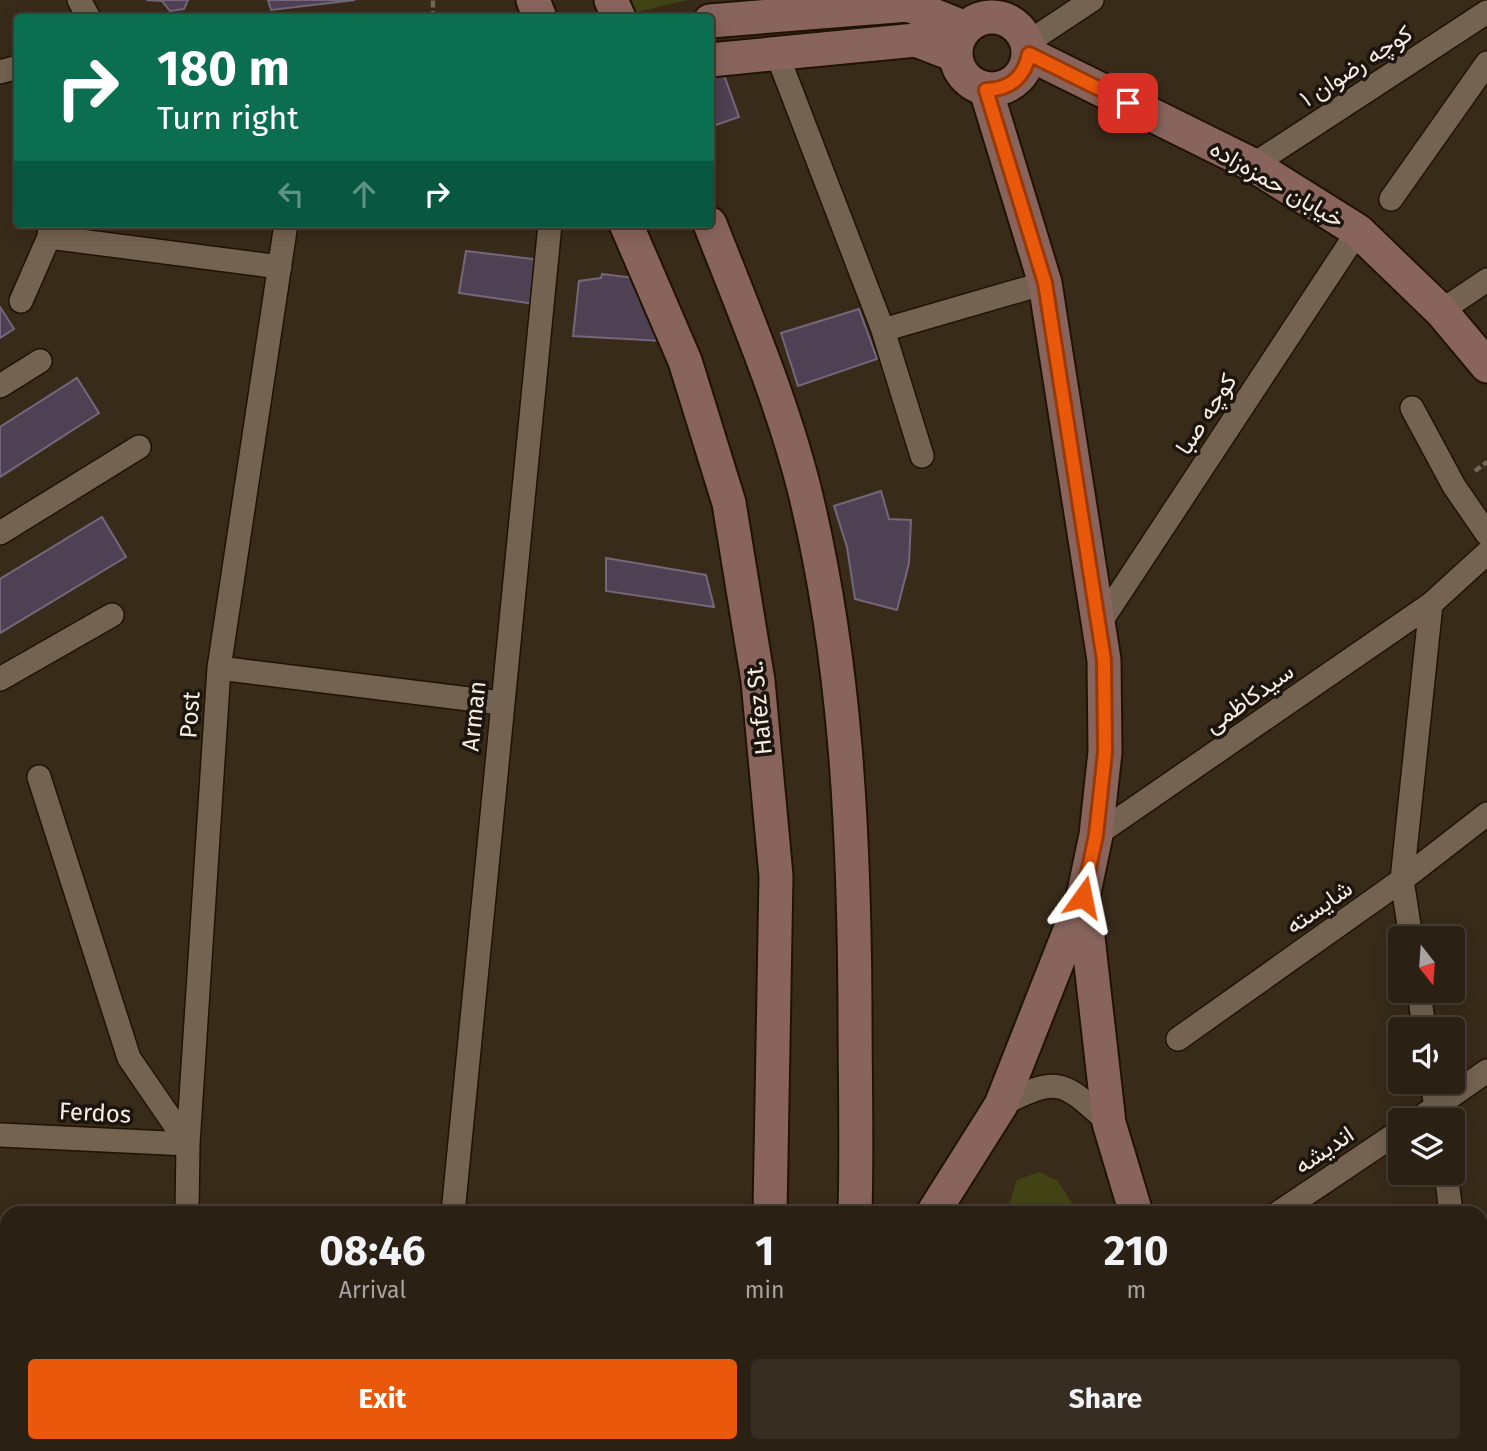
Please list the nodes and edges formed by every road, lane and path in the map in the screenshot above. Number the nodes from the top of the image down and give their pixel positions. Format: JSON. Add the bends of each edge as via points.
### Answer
{"nodes":[{"id":1,"x":1092,"y":0,"type":"edge"},
{"id":2,"x":1487,"y":12,"type":"edge"},
{"id":3,"x":714,"y":21,"type":"edge"},
{"id":4,"x":966,"y":26,"type":"edge"},
{"id":5,"x":1028,"y":48,"type":"junction"},
{"id":6,"x":777,"y":54,"type":"junction"},
{"id":7,"x":714,"y":60,"type":"edge"},
{"id":8,"x":1487,"y":63,"type":"edge"},
{"id":9,"x":986,"y":90,"type":"junction"},
{"id":10,"x":1253,"y":165,"type":"junction"},
{"id":11,"x":1391,"y":199,"type":"dead end"},
{"id":12,"x":285,"y":228,"type":"edge"},
{"id":13,"x":550,"y":228,"type":"edge"},
{"id":14,"x":628,"y":228,"type":"edge"},
{"id":15,"x":712,"y":228,"type":"edge"},
{"id":16,"x":49,"y":230,"type":"edge"},
{"id":17,"x":1358,"y":231,"type":"junction"},
{"id":18,"x":280,"y":267,"type":"junction"},
{"id":19,"x":1487,"y":280,"type":"edge"},
{"id":20,"x":1045,"y":283,"type":"junction"},
{"id":21,"x":21,"y":301,"type":"dead end"},
{"id":22,"x":1441,"y":312,"type":"junction"},
{"id":23,"x":883,"y":330,"type":"junction"},
{"id":24,"x":40,"y":361,"type":"dead end"},
{"id":25,"x":1487,"y":366,"type":"edge"},
{"id":26,"x":0,"y":386,"type":"edge"},
{"id":27,"x":1412,"y":408,"type":"dead end"},
{"id":28,"x":139,"y":447,"type":"dead end"},
{"id":29,"x":922,"y":456,"type":"dead end"},
{"id":30,"x":0,"y":533,"type":"edge"},
{"id":31,"x":1487,"y":534,"type":"edge"},
{"id":32,"x":1487,"y":553,"type":"edge"},
{"id":33,"x":1431,"y":604,"type":"junction"},
{"id":34,"x":112,"y":614,"type":"dead end"},
{"id":35,"x":1098,"y":626,"type":"junction"},
{"id":36,"x":219,"y":668,"type":"junction"},
{"id":37,"x":0,"y":679,"type":"edge"},
{"id":38,"x":501,"y":703,"type":"junction"},
{"id":39,"x":39,"y":777,"type":"dead end"},
{"id":40,"x":1487,"y":814,"type":"edge"},
{"id":41,"x":1096,"y":835,"type":"junction"},
{"id":42,"x":1402,"y":880,"type":"junction"},
{"id":43,"x":1083,"y":897,"type":"junction"},
{"id":44,"x":1409,"y":926,"type":"edge"},
{"id":45,"x":1178,"y":1039,"type":"dead end"},
{"id":46,"x":1487,"y":1071,"type":"edge"},
{"id":47,"x":1001,"y":1105,"type":"junction"},
{"id":48,"x":1440,"y":1108,"type":"edge"},
{"id":49,"x":1110,"y":1123,"type":"junction"},
{"id":50,"x":0,"y":1135,"type":"edge"},
{"id":51,"x":1388,"y":1139,"type":"edge"},
{"id":52,"x":188,"y":1144,"type":"junction"},
{"id":53,"x":1448,"y":1185,"type":"edge"},
{"id":54,"x":187,"y":1206,"type":"edge"},
{"id":55,"x":454,"y":1206,"type":"edge"},
{"id":56,"x":770,"y":1206,"type":"edge"},
{"id":57,"x":855,"y":1206,"type":"edge"},
{"id":58,"x":937,"y":1206,"type":"edge"},
{"id":59,"x":1134,"y":1206,"type":"edge"},
{"id":60,"x":1288,"y":1206,"type":"edge"},
{"id":61,"x":1450,"y":1206,"type":"edge"}],
"edges":[{"from":1,"to":5,"type":"street"},
{"from":2,"to":10,"type":"street","name":"کوچه رضوان ۱"},
{"from":3,"to":4,"type":"street","via":[[908,5]]},
{"from":4,"to":5,"type":"street","via":[[1003,18],[1014,24]]},
{"from":4,"to":6,"type":"street","via":[[916,40]]},
{"from":4,"to":9,"type":"street","via":[[965,78]]},
{"from":5,"to":9,"type":"street","via":[[1020,77],[1011,85]]},
{"from":5,"to":10,"type":"street","name":"خیابان حمزه‌زاده"},
{"from":6,"to":7,"type":"street"},
{"from":6,"to":23,"type":"street"},
{"from":8,"to":11,"type":"street"},
{"from":9,"to":20,"type":"street"},
{"from":10,"to":17,"type":"street","name":"خیابان حمزه‌زاده"},
{"from":12,"to":18,"type":"street","name":"Post"},
{"from":13,"to":38,"type":"street","name":"Arman"},
{"from":14,"to":56,"type":"street","name":"Hafez St.","via":[[685,361],[729,503],[758,681],[776,876]]},
{"from":15,"to":57,"type":"street","via":[[803,485],[823,575],[847,756],[854,861]]},
{"from":16,"to":18,"type":"street"},
{"from":16,"to":21,"type":"street"},
{"from":17,"to":22,"type":"street","name":"خیابان حمزه‌زاده"},
{"from":17,"to":35,"type":"street","name":"کوچه صبا"},
{"from":18,"to":36,"type":"street","name":"Post"},
{"from":19,"to":22,"type":"street"},
{"from":20,"to":23,"type":"street"},
{"from":20,"to":35,"type":"street"},
{"from":22,"to":25,"type":"street","name":"خیابان حمزه‌زاده"},
{"from":23,"to":29,"type":"street"},
{"from":24,"to":26,"type":"street"},
{"from":27,"to":31,"type":"street","via":[[1454,486]]},
{"from":28,"to":30,"type":"street"},
{"from":32,"to":33,"type":"street","name":"سیدکاظمی"},
{"from":33,"to":41,"type":"street","name":"سیدکاظمی"},
{"from":33,"to":42,"type":"street"},
{"from":34,"to":37,"type":"street"},
{"from":35,"to":41,"type":"street","via":[[1104,660],[1105,752]]},
{"from":36,"to":38,"type":"street"},
{"from":36,"to":52,"type":"street","name":"Post"},
{"from":38,"to":55,"type":"street","name":"Arman"},
{"from":39,"to":52,"type":"street","via":[[129,1058]]},
{"from":40,"to":42,"type":"street","name":"شایسته"},
{"from":41,"to":43,"type":"street"},
{"from":42,"to":44,"type":"street"},
{"from":42,"to":45,"type":"street","name":"شایسته"},
{"from":43,"to":47,"type":"street"},
{"from":43,"to":49,"type":"street"},
{"from":46,"to":48,"type":"street"},
{"from":47,"to":49,"type":"street","via":[[1038,1086],[1061,1085]]},
{"from":47,"to":58,"type":"street"},
{"from":49,"to":59,"type":"street"},
{"from":50,"to":52,"type":"street","name":"Ferdos"},
{"from":51,"to":60,"type":"street","name":"اندیشه"},
{"from":52,"to":54,"type":"street","name":"Post"},
{"from":53,"to":61,"type":"street"}]}
